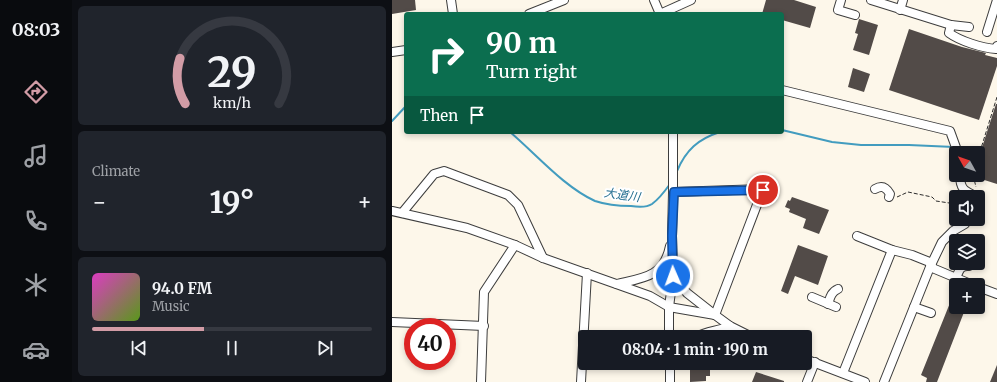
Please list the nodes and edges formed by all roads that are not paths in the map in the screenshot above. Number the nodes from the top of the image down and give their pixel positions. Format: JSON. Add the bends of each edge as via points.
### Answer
{"nodes":[{"id":1,"x":451,"y":0,"type":"edge"},
{"id":2,"x":564,"y":0,"type":"edge"},
{"id":3,"x":654,"y":0,"type":"edge"},
{"id":4,"x":691,"y":0,"type":"edge"},
{"id":5,"x":842,"y":0,"type":"edge"},
{"id":6,"x":872,"y":0,"type":"edge"},
{"id":7,"x":903,"y":0,"type":"edge"},
{"id":8,"x":997,"y":0,"type":"edge"},
{"id":9,"x":900,"y":10,"type":"junction"},
{"id":10,"x":453,"y":12,"type":"edge"},
{"id":11,"x":534,"y":12,"type":"edge"},
{"id":12,"x":659,"y":12,"type":"edge"},
{"id":13,"x":664,"y":12,"type":"edge"},
{"id":14,"x":855,"y":15,"type":"dead end"},
{"id":15,"x":994,"y":23,"type":"edge"},
{"id":16,"x":951,"y":25,"type":"junction"},
{"id":17,"x":969,"y":27,"type":"dead end"},
{"id":18,"x":987,"y":32,"type":"dead end"},
{"id":19,"x":997,"y":46,"type":"edge"},
{"id":20,"x":404,"y":50,"type":"edge"},
{"id":21,"x":392,"y":52,"type":"edge"},
{"id":22,"x":784,"y":90,"type":"edge"},
{"id":23,"x":673,"y":134,"type":"edge"},
{"id":24,"x":955,"y":146,"type":"edge"},
{"id":25,"x":875,"y":189,"type":"dead end"},
{"id":26,"x":674,"y":192,"type":"junction"},
{"id":27,"x":892,"y":197,"type":"road end"},
{"id":28,"x":392,"y":211,"type":"edge"},
{"id":29,"x":402,"y":213,"type":"junction"},
{"id":30,"x":962,"y":226,"type":"edge"},
{"id":31,"x":672,"y":236,"type":"junction"},
{"id":32,"x":857,"y":236,"type":"dead end"},
{"id":33,"x":515,"y":245,"type":"junction"},
{"id":34,"x":892,"y":250,"type":"junction"},
{"id":35,"x":543,"y":258,"type":"junction"},
{"id":36,"x":931,"y":265,"type":"junction"},
{"id":37,"x":960,"y":270,"type":"edge"},
{"id":38,"x":587,"y":273,"type":"junction"},
{"id":39,"x":673,"y":276,"type":"junction"},
{"id":40,"x":956,"y":278,"type":"joint"},
{"id":41,"x":616,"y":284,"type":"junction"},
{"id":42,"x":838,"y":289,"type":"dead end"},
{"id":43,"x":985,"y":290,"type":"edge"},
{"id":44,"x":997,"y":294,"type":"edge"},
{"id":45,"x":812,"y":297,"type":"dead end"},
{"id":46,"x":668,"y":307,"type":"junction"},
{"id":47,"x":914,"y":307,"type":"junction"},
{"id":48,"x":931,"y":313,"type":"dead end"},
{"id":49,"x":715,"y":315,"type":"junction"},
{"id":50,"x":392,"y":322,"type":"edge"},
{"id":51,"x":484,"y":326,"type":"junction"},
{"id":52,"x":730,"y":326,"type":"junction"},
{"id":53,"x":669,"y":330,"type":"edge"},
{"id":54,"x":720,"y":330,"type":"edge"},
{"id":55,"x":738,"y":330,"type":"edge"},
{"id":56,"x":812,"y":361,"type":"edge"},
{"id":57,"x":815,"y":362,"type":"junction"},
{"id":58,"x":670,"y":370,"type":"edge"},
{"id":59,"x":843,"y":373,"type":"junction"},
{"id":60,"x":481,"y":382,"type":"edge"},
{"id":61,"x":581,"y":382,"type":"edge"},
{"id":62,"x":670,"y":382,"type":"edge"},
{"id":63,"x":807,"y":382,"type":"edge"},
{"id":64,"x":865,"y":382,"type":"edge"},
{"id":65,"x":884,"y":382,"type":"edge"}],
"edges":[{"from":1,"to":10,"type":"street"},
{"from":2,"to":11,"type":"street"},
{"from":3,"to":12,"type":"street"},
{"from":4,"to":13,"type":"street"},
{"from":5,"to":14,"type":"street","via":[[838,10]]},
{"from":6,"to":9,"type":"street"},
{"from":7,"to":9,"type":"street"},
{"from":8,"to":15,"type":"street"},
{"from":9,"to":16,"type":"street"},
{"from":15,"to":18,"type":"street"},
{"from":16,"to":17,"type":"street"},
{"from":16,"to":19,"type":"street","via":[[949,33],[956,38],[990,48],[996,49]]},
{"from":20,"to":21,"type":"street"},
{"from":22,"to":24,"type":"street","via":[[950,131]]},
{"from":23,"to":26,"type":"street"},
{"from":25,"to":27,"type":"street","via":[[884,187]]},
{"from":26,"to":31,"type":"street"},
{"from":26,"to":49,"type":"street","via":[[763,190]]},
{"from":28,"to":29,"type":"street"},
{"from":29,"to":33,"type":"street","via":[[467,228]]},
{"from":29,"to":35,"type":"street","via":[[434,174],[444,172],[508,195],[518,205]]},
{"from":30,"to":36,"type":"street","via":[[942,242]]},
{"from":31,"to":39,"type":"street"},
{"from":31,"to":41,"type":"street","via":[[668,254],[652,275]]},
{"from":32,"to":34,"type":"street"},
{"from":33,"to":35,"type":"street"},
{"from":33,"to":51,"type":"street","via":[[484,292]]},
{"from":34,"to":36,"type":"street","via":[[912,255]]},
{"from":34,"to":59,"type":"street"},
{"from":35,"to":38,"type":"street"},
{"from":36,"to":40,"type":"street"},
{"from":36,"to":47,"type":"street"},
{"from":37,"to":40,"type":"street"},
{"from":38,"to":41,"type":"street"},
{"from":38,"to":61,"type":"street"},
{"from":39,"to":46,"type":"street"},
{"from":39,"to":49,"type":"street","via":[[687,293]]},
{"from":41,"to":46,"type":"street","via":[[650,296]]},
{"from":42,"to":45,"type":"street","via":[[831,294],[832,305]]},
{"from":43,"to":44,"type":"street"},
{"from":46,"to":49,"type":"street"},
{"from":46,"to":53,"type":"street"},
{"from":47,"to":48,"type":"street"},
{"from":47,"to":65,"type":"street"},
{"from":49,"to":52,"type":"street"},
{"from":50,"to":51,"type":"street"},
{"from":51,"to":60,"type":"street"},
{"from":52,"to":54,"type":"street"},
{"from":52,"to":55,"type":"street"},
{"from":56,"to":57,"type":"street"},
{"from":57,"to":59,"type":"street"},
{"from":57,"to":63,"type":"street"},
{"from":58,"to":62,"type":"street"},
{"from":59,"to":64,"type":"street"}]}
